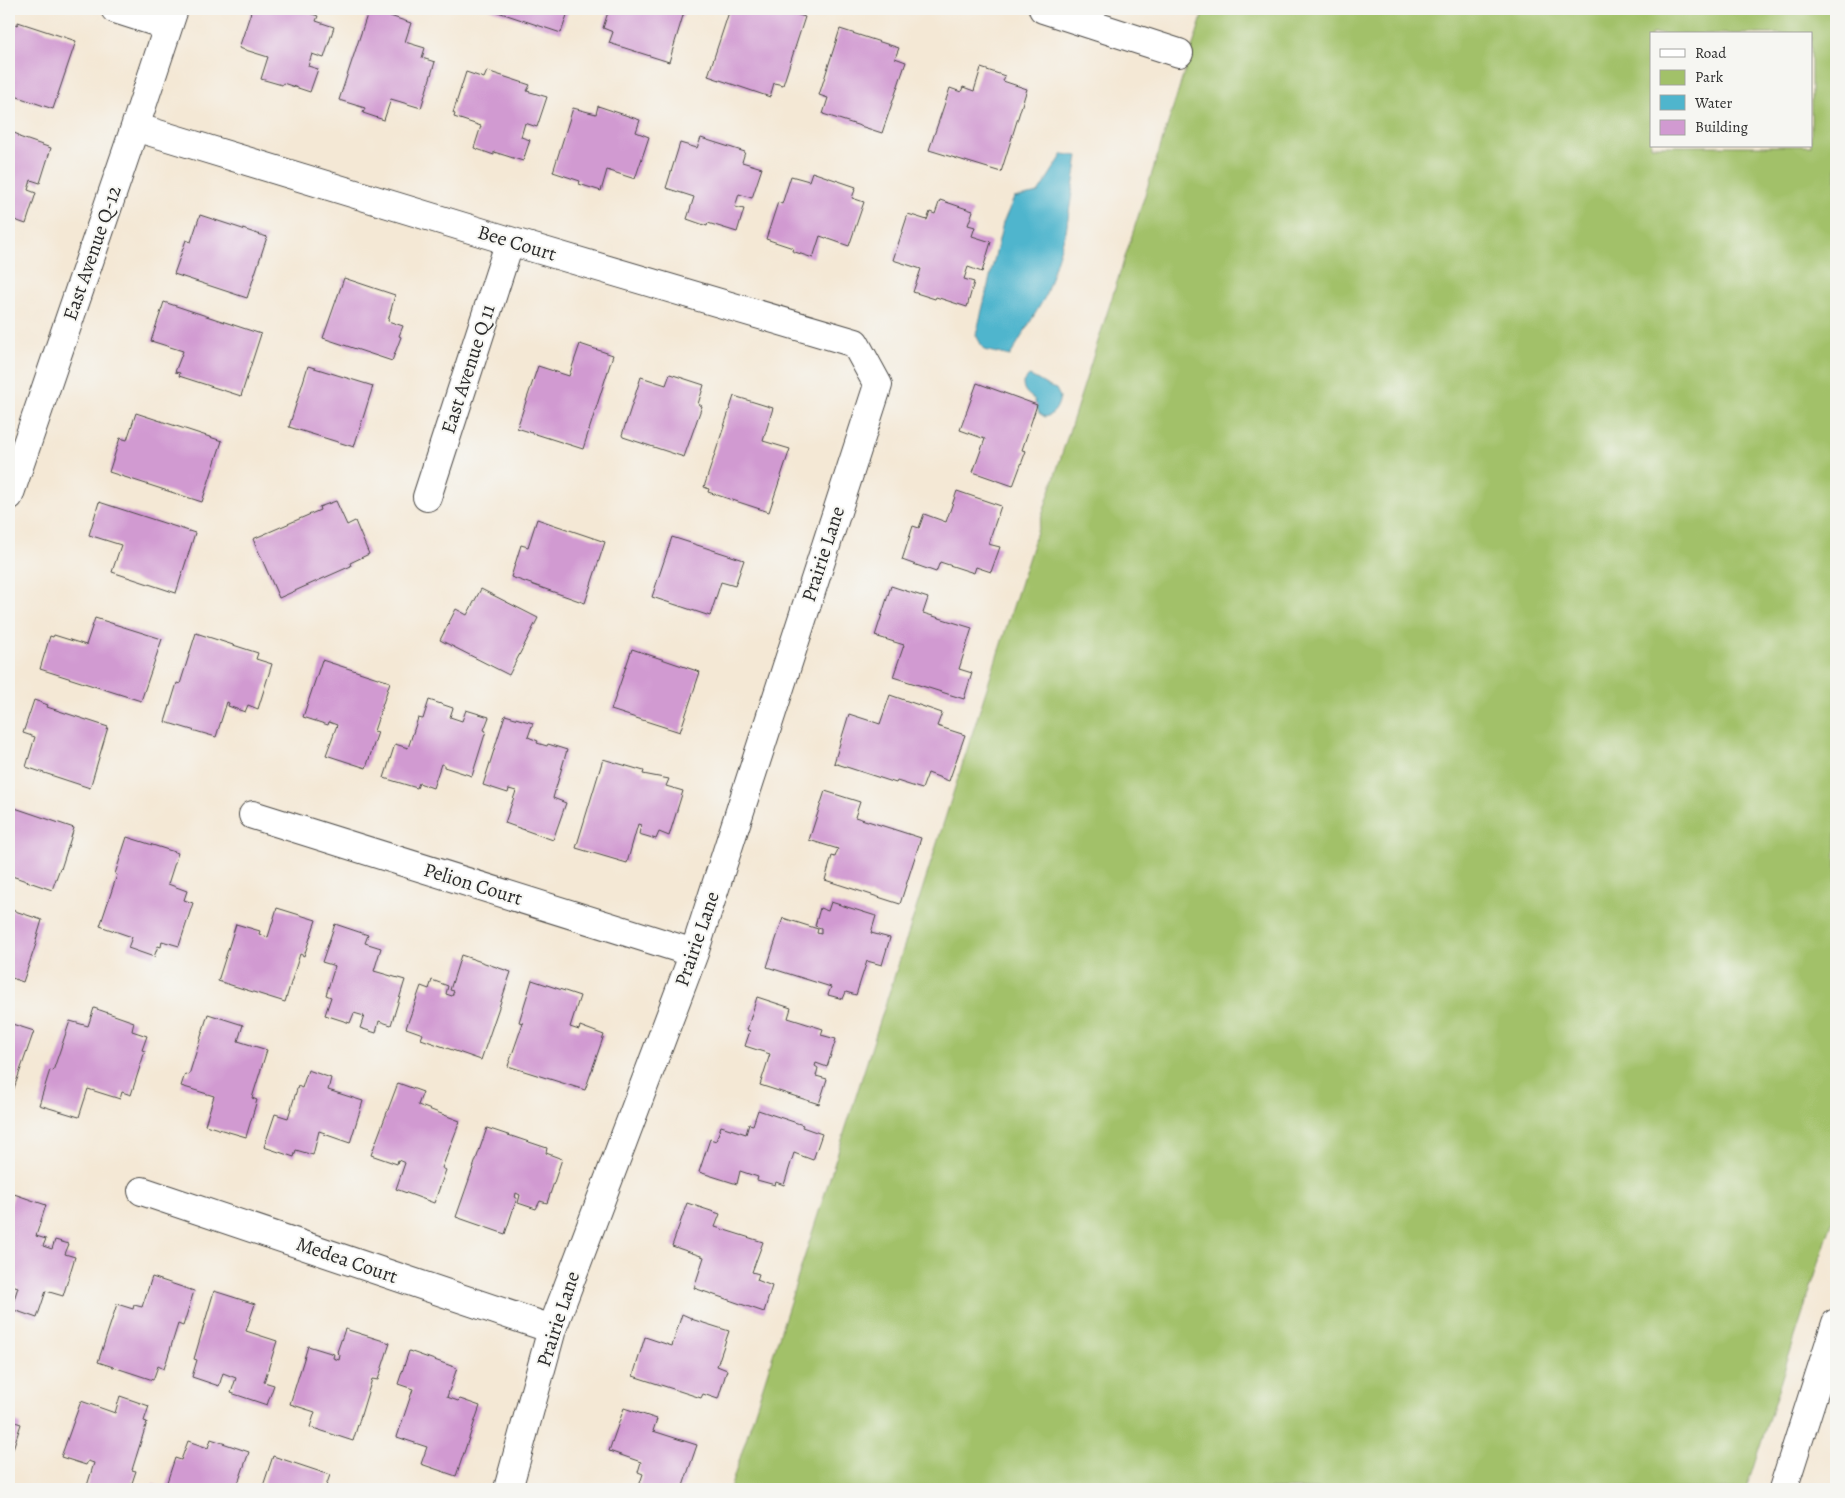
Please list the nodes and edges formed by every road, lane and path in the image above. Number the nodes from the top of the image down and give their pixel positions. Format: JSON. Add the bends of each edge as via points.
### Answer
{"nodes":[{"id":1,"x":115,"y":9,"type":"edge"},
{"id":2,"x":1043,"y":9,"type":"edge"},
{"id":3,"x":171,"y":18,"type":"edge"},
{"id":4,"x":1179,"y":53,"type":"dead end"},
{"id":5,"x":135,"y":127,"type":"junction"},
{"id":6,"x":510,"y":241,"type":"junction"},
{"id":7,"x":878,"y":385,"type":"joint"},
{"id":8,"x":9,"y":494,"type":"edge"},
{"id":9,"x":427,"y":497,"type":"dead end"},
{"id":10,"x":253,"y":815,"type":"dead end"},
{"id":11,"x":694,"y":953,"type":"junction"},
{"id":12,"x":142,"y":1191,"type":"dead end"},
{"id":13,"x":1836,"y":1323,"type":"edge"},
{"id":14,"x":552,"y":1329,"type":"junction"},
{"id":15,"x":508,"y":1489,"type":"edge"},
{"id":16,"x":1783,"y":1489,"type":"edge"}],
"edges":[{"from":1,"to":3,"type":"main road"},
{"from":2,"to":4,"type":"main road"},
{"from":3,"to":5,"type":"main road","name":"East Avenue Q-12"},
{"from":5,"to":6,"type":"main road","name":"Bee Court"},
{"from":5,"to":8,"type":"main road","name":"East Avenue Q-12"},
{"from":6,"to":7,"type":"main road","name":"Bee Court","via":[[855,343]]},
{"from":6,"to":9,"type":"main road","name":"East Avenue Q 11"},
{"from":7,"to":11,"type":"main road","name":"Prairie Lane"},
{"from":10,"to":11,"type":"main road","name":"Pelion Court"},
{"from":11,"to":14,"type":"main road","name":"Prairie Lane"},
{"from":12,"to":14,"type":"main road","name":"Medea Court"},
{"from":13,"to":16,"type":"main road"},
{"from":14,"to":15,"type":"main road","name":"Prairie Lane"}]}
